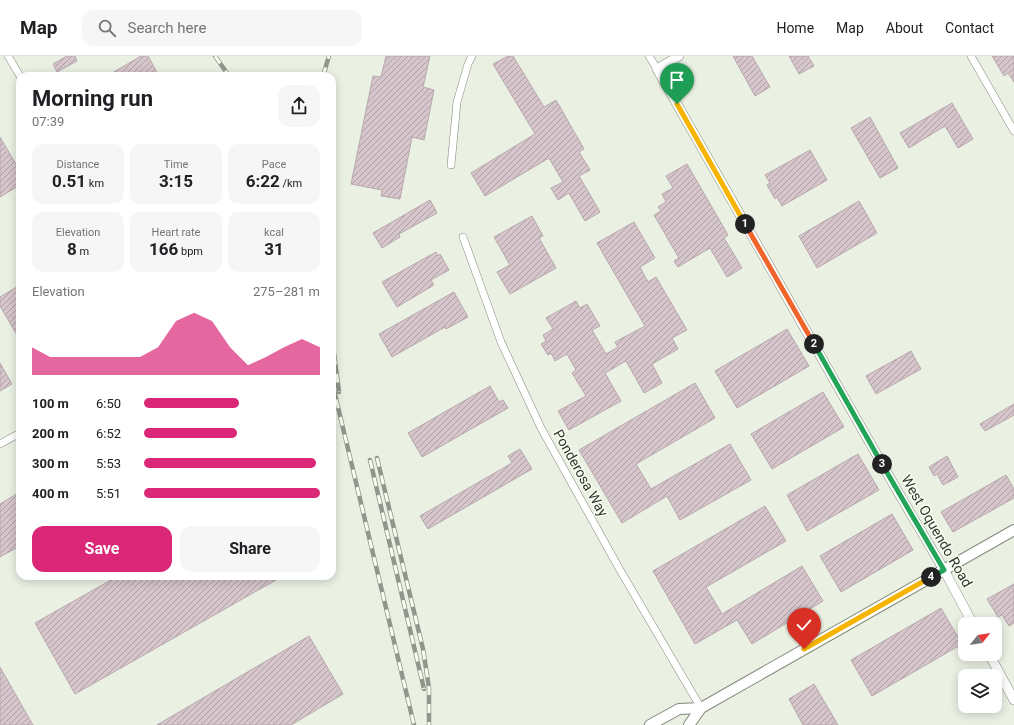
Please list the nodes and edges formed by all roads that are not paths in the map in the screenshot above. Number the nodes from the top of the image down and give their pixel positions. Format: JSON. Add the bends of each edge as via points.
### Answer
{"nodes":[{"id":1,"x":8,"y":56,"type":"edge"},
{"id":2,"x":472,"y":56,"type":"edge"},
{"id":3,"x":649,"y":56,"type":"edge"},
{"id":4,"x":679,"y":56,"type":"edge"},
{"id":5,"x":972,"y":56,"type":"edge"},
{"id":6,"x":657,"y":69,"type":"junction"},
{"id":7,"x":18,"y":72,"type":"edge"},
{"id":8,"x":1014,"y":131,"type":"edge"},
{"id":9,"x":451,"y":165,"type":"dead end"},
{"id":10,"x":463,"y":237,"type":"dead end"},
{"id":11,"x":16,"y":435,"type":"edge"},
{"id":12,"x":0,"y":444,"type":"edge"},
{"id":13,"x":1014,"y":530,"type":"edge"},
{"id":14,"x":944,"y":570,"type":"junction"},
{"id":15,"x":969,"y":617,"type":"edge"},
{"id":16,"x":993,"y":661,"type":"edge"},
{"id":17,"x":1014,"y":700,"type":"edge"},
{"id":18,"x":701,"y":708,"type":"junction"},
{"id":19,"x":650,"y":725,"type":"edge"},
{"id":20,"x":689,"y":725,"type":"edge"}],
"edges":[{"from":1,"to":7,"type":"street"},
{"from":2,"to":9,"type":"street","via":[[457,102]]},
{"from":3,"to":6,"type":"street","name":"West Oquendo Road"},
{"from":4,"to":6,"type":"street"},
{"from":5,"to":8,"type":"street"},
{"from":6,"to":14,"type":"street","name":"West Oquendo Road"},
{"from":10,"to":18,"type":"street","name":"Ponderosa Way","via":[[501,342],[541,428]]},
{"from":11,"to":12,"type":"street"},
{"from":13,"to":14,"type":"main road"},
{"from":14,"to":15,"type":"street","name":"West Oquendo Road"},
{"from":14,"to":18,"type":"main road"},
{"from":16,"to":17,"type":"street"},
{"from":18,"to":19,"type":"main road","via":[[679,709]]},
{"from":18,"to":20,"type":"main road"}]}
